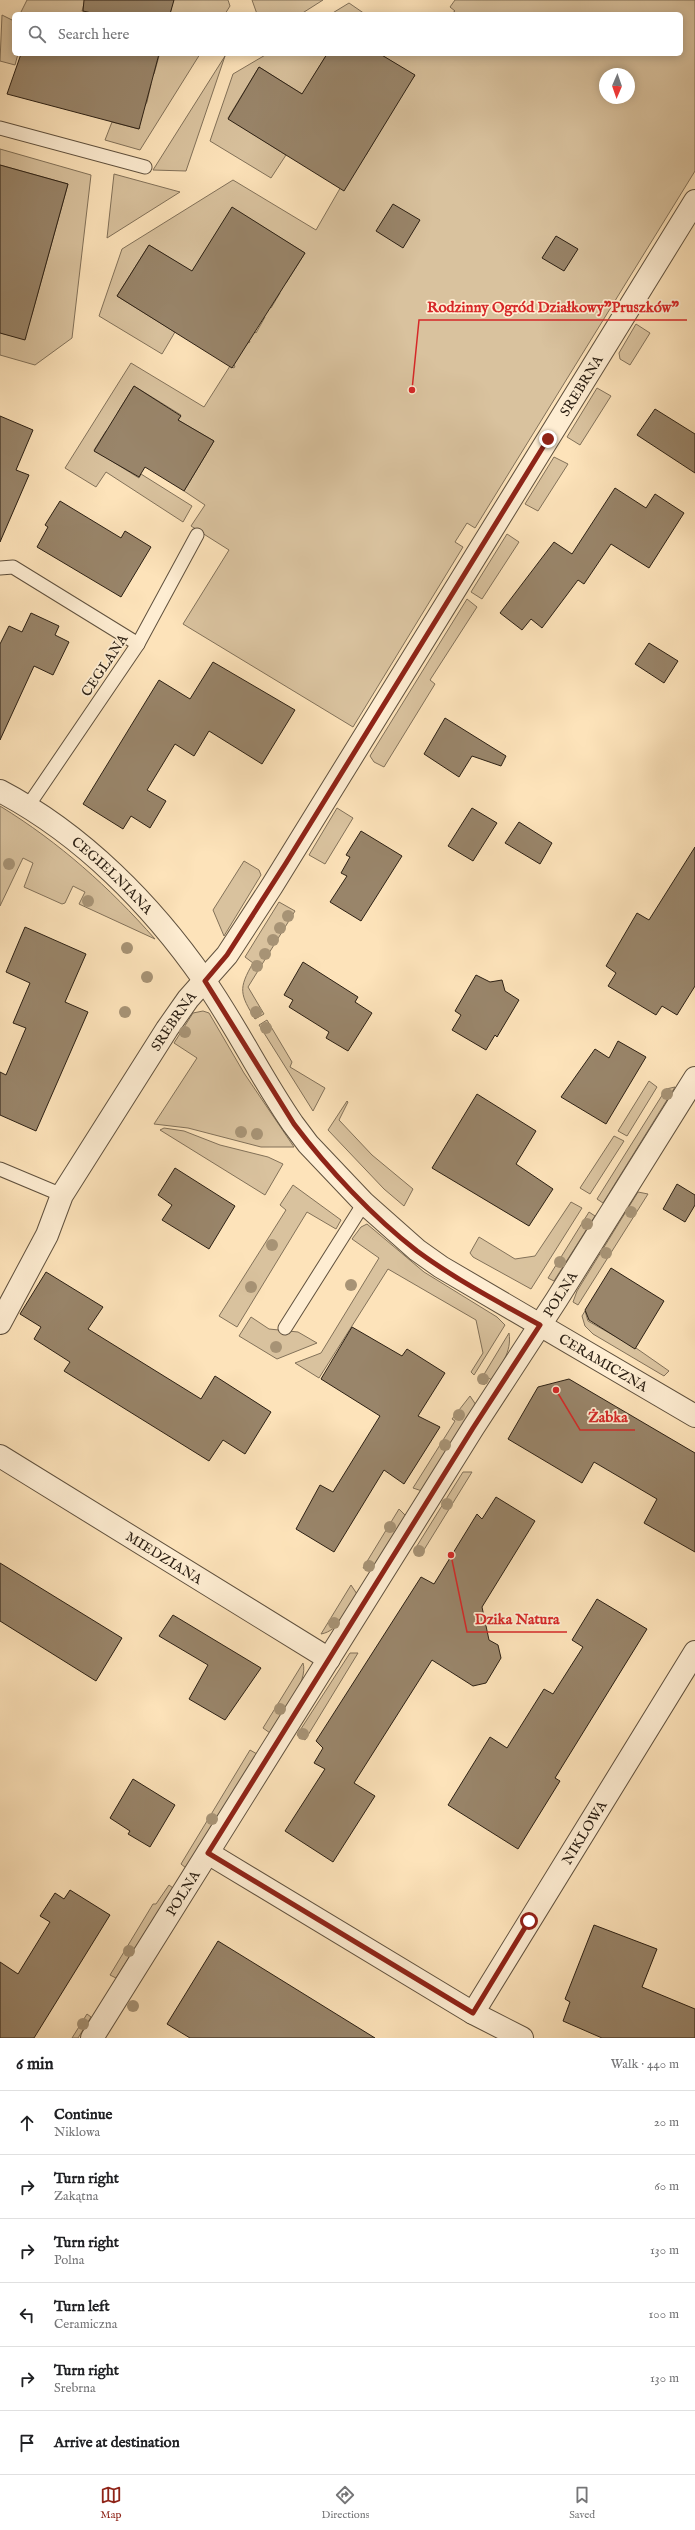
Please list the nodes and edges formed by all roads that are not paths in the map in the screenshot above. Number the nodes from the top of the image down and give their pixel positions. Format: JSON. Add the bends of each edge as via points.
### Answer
{"nodes":[{"id":1,"x":0,"y":128,"type":"edge"},
{"id":2,"x":146,"y":167,"type":"dead end"},
{"id":3,"x":695,"y":201,"type":"edge"},
{"id":4,"x":197,"y":535,"type":"dead end"},
{"id":5,"x":0,"y":568,"type":"edge"},
{"id":6,"x":138,"y":644,"type":"junction"},
{"id":7,"x":0,"y":791,"type":"edge"},
{"id":8,"x":28,"y":806,"type":"junction"},
{"id":9,"x":205,"y":981,"type":"junction"},
{"id":10,"x":695,"y":1078,"type":"edge"},
{"id":11,"x":0,"y":1169,"type":"edge"},
{"id":12,"x":62,"y":1195,"type":"junction"},
{"id":13,"x":364,"y":1203,"type":"junction"},
{"id":14,"x":0,"y":1323,"type":"edge"},
{"id":15,"x":540,"y":1325,"type":"junction"},
{"id":16,"x":285,"y":1328,"type":"dead end"},
{"id":17,"x":695,"y":1416,"type":"edge"},
{"id":18,"x":0,"y":1456,"type":"edge"},
{"id":19,"x":695,"y":1652,"type":"edge"},
{"id":20,"x":329,"y":1659,"type":"junction"},
{"id":21,"x":208,"y":1853,"type":"junction"},
{"id":22,"x":473,"y":2013,"type":"junction"},
{"id":23,"x":92,"y":2038,"type":"edge"},
{"id":24,"x":522,"y":2038,"type":"edge"}],
"edges":[{"from":1,"to":2,"type":"lane"},
{"from":3,"to":9,"type":"street","name":"SREBRNA","via":[[286,863],[227,955]]},
{"from":4,"to":6,"type":"lane","name":"CEGLANA"},
{"from":5,"to":6,"type":"lane","via":[[12,567]]},
{"from":6,"to":8,"type":"lane","name":"CEGLANA"},
{"from":7,"to":8,"type":"street","name":"CEGIELNIANA"},
{"from":8,"to":9,"type":"street","name":"CEGIELNIANA","via":[[75,839],[108,869],[159,923]]},
{"from":9,"to":12,"type":"street","name":"SREBRNA","via":[[167,1029]]},
{"from":9,"to":13,"type":"street","name":"CERAMICZNA","via":[[308,1144]]},
{"from":10,"to":15,"type":"street","name":"POLNA"},
{"from":11,"to":12,"type":"lane"},
{"from":12,"to":14,"type":"street","name":"SREBRNA","via":[[47,1235]]},
{"from":13,"to":15,"type":"street","name":"CERAMICZNA","via":[[395,1232],[441,1267]]},
{"from":13,"to":16,"type":"lane"},
{"from":15,"to":17,"type":"street","name":"CERAMICZNA"},
{"from":15,"to":20,"type":"street","name":"POLNA"},
{"from":18,"to":20,"type":"street","name":"MIEDZIANA"},
{"from":19,"to":22,"type":"street","name":"NIKLOWA"},
{"from":20,"to":21,"type":"street","name":"POLNA"},
{"from":21,"to":22,"type":"street"},
{"from":21,"to":23,"type":"street","name":"POLNA"},
{"from":22,"to":24,"type":"street"}]}
